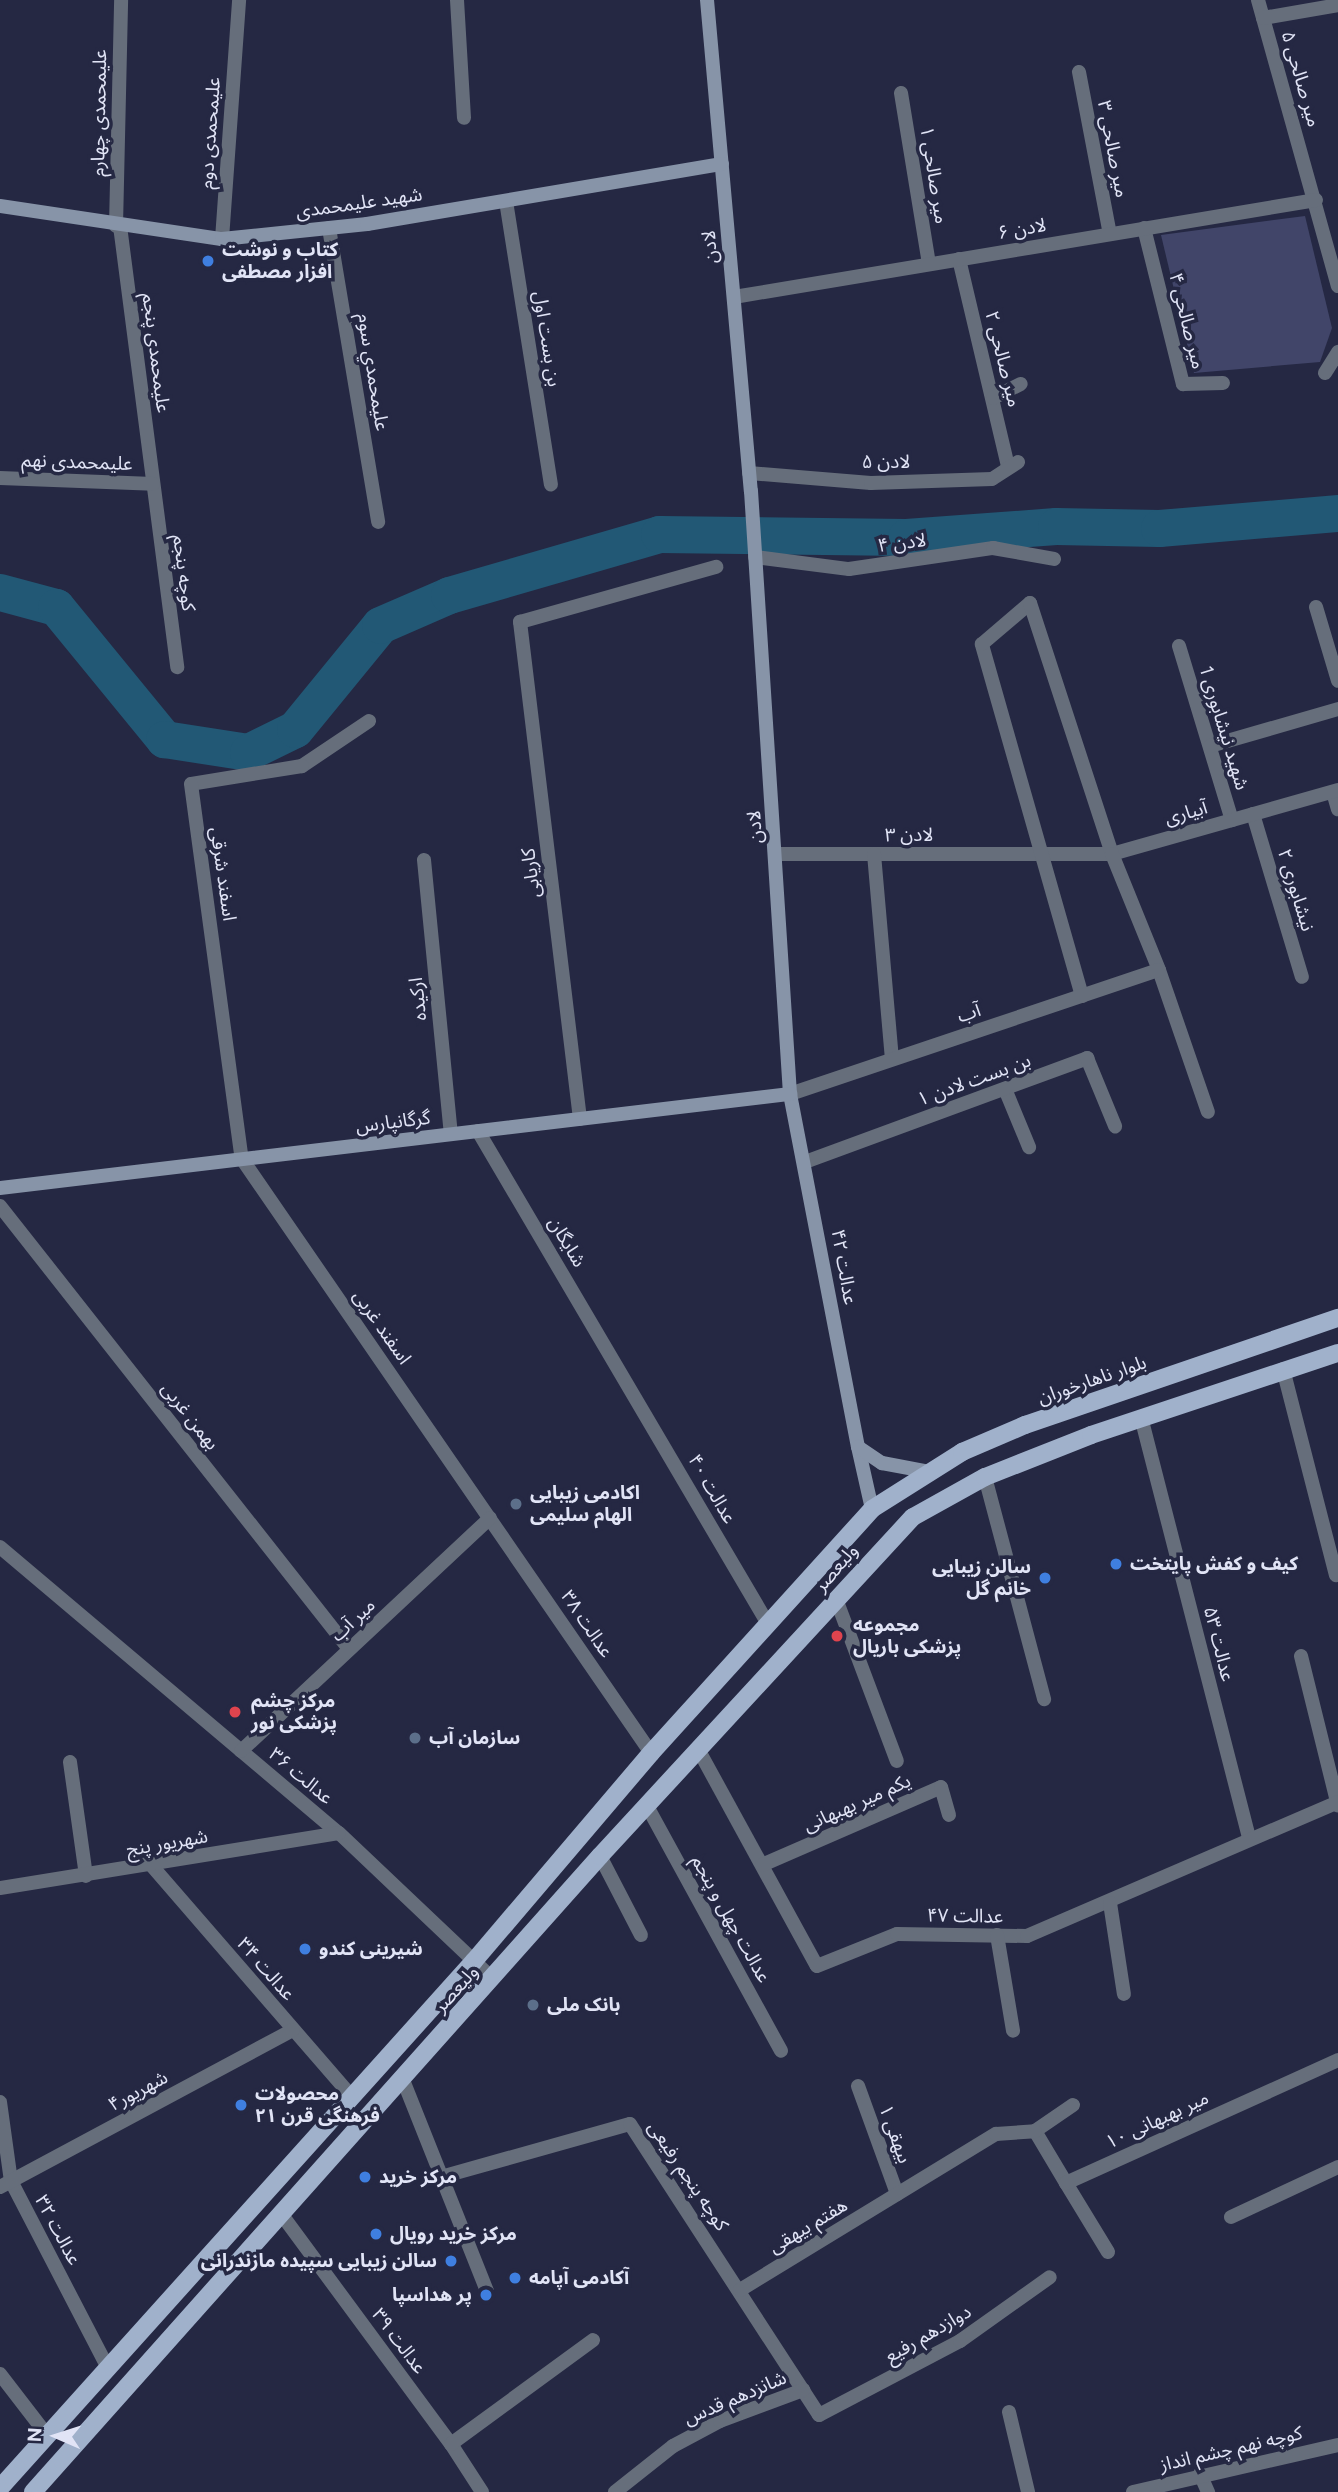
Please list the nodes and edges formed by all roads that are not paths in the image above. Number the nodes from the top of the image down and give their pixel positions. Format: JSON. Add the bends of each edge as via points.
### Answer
{"nodes":[{"id":1,"x":121,"y":0,"type":"edge"},
{"id":2,"x":239,"y":0,"type":"edge"},
{"id":3,"x":457,"y":0,"type":"edge"},
{"id":4,"x":707,"y":0,"type":"edge"},
{"id":5,"x":1258,"y":0,"type":"edge"},
{"id":6,"x":1338,"y":5,"type":"edge"},
{"id":7,"x":1263,"y":18,"type":"junction"},
{"id":8,"x":1079,"y":72,"type":"dead end"},
{"id":9,"x":901,"y":93,"type":"dead end"},
{"id":10,"x":464,"y":118,"type":"dead end"},
{"id":11,"x":722,"y":164,"type":"junction"},
{"id":12,"x":1315,"y":195,"type":"junction"},
{"id":13,"x":506,"y":201,"type":"junction"},
{"id":14,"x":0,"y":206,"type":"edge"},
{"id":15,"x":118,"y":226,"type":"junction"},
{"id":16,"x":329,"y":228,"type":"junction"},
{"id":17,"x":1144,"y":228,"type":"junction"},
{"id":18,"x":1110,"y":234,"type":"junction"},
{"id":19,"x":222,"y":239,"type":"junction"},
{"id":20,"x":959,"y":260,"type":"junction"},
{"id":21,"x":929,"y":264,"type":"junction"},
{"id":22,"x":1338,"y":286,"type":"edge"},
{"id":23,"x":734,"y":297,"type":"junction"},
{"id":24,"x":1338,"y":352,"type":"edge"},
{"id":25,"x":1325,"y":373,"type":"dead end"},
{"id":26,"x":1223,"y":383,"type":"dead end"},
{"id":27,"x":1021,"y":384,"type":"dead end"},
{"id":28,"x":993,"y":398,"type":"junction"},
{"id":29,"x":1013,"y":465,"type":"joint"},
{"id":30,"x":749,"y":473,"type":"junction"},
{"id":31,"x":0,"y":478,"type":"edge"},
{"id":32,"x":153,"y":484,"type":"junction"},
{"id":33,"x":551,"y":484,"type":"dead end"},
{"id":34,"x":378,"y":522,"type":"dead end"},
{"id":35,"x":755,"y":557,"type":"junction"},
{"id":36,"x":1054,"y":559,"type":"dead end"},
{"id":37,"x":716,"y":567,"type":"dead end"},
{"id":38,"x":1316,"y":607,"type":"dead end"},
{"id":39,"x":1179,"y":646,"type":"dead end"},
{"id":40,"x":177,"y":667,"type":"dead end"},
{"id":41,"x":1338,"y":681,"type":"edge"},
{"id":42,"x":1338,"y":709,"type":"edge"},
{"id":43,"x":369,"y":721,"type":"dead end"},
{"id":44,"x":1210,"y":746,"type":"junction"},
{"id":45,"x":1335,"y":791,"type":"edge"},
{"id":46,"x":1338,"y":809,"type":"edge"},
{"id":47,"x":1253,"y":814,"type":"junction"},
{"id":48,"x":1232,"y":820,"type":"junction"},
{"id":49,"x":777,"y":854,"type":"junction"},
{"id":50,"x":874,"y":854,"type":"junction"},
{"id":51,"x":1041,"y":854,"type":"junction"},
{"id":52,"x":1112,"y":854,"type":"junction"},
{"id":53,"x":424,"y":860,"type":"dead end"},
{"id":54,"x":1159,"y":970,"type":"junction"},
{"id":55,"x":1302,"y":977,"type":"dead end"},
{"id":56,"x":1082,"y":996,"type":"junction"},
{"id":57,"x":892,"y":1059,"type":"junction"},
{"id":58,"x":1005,"y":1089,"type":"junction"},
{"id":59,"x":790,"y":1094,"type":"junction"},
{"id":60,"x":1208,"y":1112,"type":"dead end"},
{"id":61,"x":580,"y":1119,"type":"junction"},
{"id":62,"x":1115,"y":1126,"type":"dead end"},
{"id":63,"x":478,"y":1131,"type":"junction"},
{"id":64,"x":451,"y":1134,"type":"junction"},
{"id":65,"x":1029,"y":1147,"type":"dead end"},
{"id":66,"x":242,"y":1159,"type":"junction"},
{"id":67,"x":805,"y":1162,"type":"junction"},
{"id":68,"x":0,"y":1188,"type":"edge"},
{"id":69,"x":0,"y":1206,"type":"edge"},
{"id":70,"x":1338,"y":1318,"type":"edge"},
{"id":71,"x":1338,"y":1353,"type":"edge"},
{"id":72,"x":1283,"y":1368,"type":"junction"},
{"id":73,"x":623,"y":1373,"type":"joint"},
{"id":74,"x":1141,"y":1418,"type":"junction"},
{"id":75,"x":858,"y":1447,"type":"junction"},
{"id":76,"x":929,"y":1472,"type":"junction"},
{"id":77,"x":985,"y":1477,"type":"junction"},
{"id":78,"x":872,"y":1509,"type":"junction"},
{"id":79,"x":490,"y":1518,"type":"junction"},
{"id":80,"x":0,"y":1547,"type":"edge"},
{"id":81,"x":1336,"y":1575,"type":"edge"},
{"id":82,"x":836,"y":1599,"type":"junction"},
{"id":83,"x":768,"y":1624,"type":"junction"},
{"id":84,"x":349,"y":1649,"type":"junction"},
{"id":85,"x":1301,"y":1656,"type":"dead end"},
{"id":86,"x":1044,"y":1699,"type":"dead end"},
{"id":87,"x":698,"y":1749,"type":"junction"},
{"id":88,"x":241,"y":1751,"type":"junction"},
{"id":89,"x":651,"y":1753,"type":"junction"},
{"id":90,"x":897,"y":1761,"type":"dead end"},
{"id":91,"x":70,"y":1762,"type":"dead end"},
{"id":92,"x":1337,"y":1803,"type":"edge"},
{"id":93,"x":647,"y":1805,"type":"junction"},
{"id":94,"x":949,"y":1815,"type":"dead end"},
{"id":95,"x":339,"y":1833,"type":"junction"},
{"id":96,"x":1249,"y":1839,"type":"junction"},
{"id":97,"x":600,"y":1857,"type":"junction"},
{"id":98,"x":762,"y":1865,"type":"junction"},
{"id":99,"x":152,"y":1866,"type":"junction"},
{"id":100,"x":86,"y":1876,"type":"junction"},
{"id":101,"x":0,"y":1888,"type":"edge"},
{"id":102,"x":1110,"y":1903,"type":"junction"},
{"id":103,"x":641,"y":1935,"type":"dead end"},
{"id":104,"x":997,"y":1935,"type":"junction"},
{"id":105,"x":474,"y":1961,"type":"junction"},
{"id":106,"x":493,"y":1979,"type":"junction"},
{"id":107,"x":1124,"y":1994,"type":"dead end"},
{"id":108,"x":293,"y":2030,"type":"junction"},
{"id":109,"x":1013,"y":2031,"type":"dead end"},
{"id":110,"x":781,"y":2052,"type":"dead end"},
{"id":111,"x":1338,"y":2060,"type":"edge"},
{"id":112,"x":403,"y":2080,"type":"junction"},
{"id":113,"x":858,"y":2086,"type":"dead end"},
{"id":114,"x":352,"y":2097,"type":"junction"},
{"id":115,"x":0,"y":2102,"type":"edge"},
{"id":116,"x":1073,"y":2105,"type":"dead end"},
{"id":117,"x":1035,"y":2131,"type":"junction"},
{"id":118,"x":1338,"y":2167,"type":"edge"},
{"id":119,"x":441,"y":2177,"type":"junction"},
{"id":120,"x":1066,"y":2183,"type":"junction"},
{"id":121,"x":5,"y":2184,"type":"edge"},
{"id":122,"x":897,"y":2194,"type":"junction"},
{"id":123,"x":282,"y":2215,"type":"junction"},
{"id":124,"x":1231,"y":2217,"type":"dead end"},
{"id":125,"x":1108,"y":2252,"type":"dead end"},
{"id":126,"x":1050,"y":2277,"type":"dead end"},
{"id":127,"x":740,"y":2290,"type":"junction"},
{"id":128,"x":487,"y":2291,"type":"dead end"},
{"id":129,"x":593,"y":2340,"type":"dead end"},
{"id":130,"x":108,"y":2368,"type":"junction"},
{"id":131,"x":0,"y":2374,"type":"edge"},
{"id":132,"x":803,"y":2390,"type":"junction"},
{"id":133,"x":1009,"y":2412,"type":"dead end"},
{"id":134,"x":819,"y":2415,"type":"joint"},
{"id":135,"x":47,"y":2435,"type":"junction"},
{"id":136,"x":451,"y":2444,"type":"junction"},
{"id":137,"x":1338,"y":2445,"type":"edge"},
{"id":138,"x":1200,"y":2474,"type":"junction"},
{"id":139,"x":0,"y":2488,"type":"edge"},
{"id":140,"x":33,"y":2492,"type":"edge"},
{"id":141,"x":482,"y":2492,"type":"edge"},
{"id":142,"x":615,"y":2492,"type":"edge"},
{"id":143,"x":1028,"y":2492,"type":"edge"},
{"id":144,"x":1133,"y":2492,"type":"edge"},
{"id":145,"x":1208,"y":2492,"type":"edge"}],
"edges":[{"from":1,"to":15,"type":"street","name":"علیمحمدی چهارم"},
{"from":2,"to":19,"type":"street","name":"علیمحمدی دوم"},
{"from":3,"to":10,"type":"street"},
{"from":4,"to":11,"type":"main road","name":"لادن"},
{"from":5,"to":7,"type":"street","name":"۵ میر صالحی"},
{"from":6,"to":7,"type":"street"},
{"from":7,"to":12,"type":"street","name":"۵ میر صالحی"},
{"from":8,"to":18,"type":"street","name":"۳ میر صالحی"},
{"from":9,"to":21,"type":"street","name":"۱ میر صالحی"},
{"from":11,"to":13,"type":"main road","name":"شهید علیمحمدی"},
{"from":11,"to":23,"type":"main road","name":"لادن"},
{"from":12,"to":17,"type":"street","name":"۶ لادن"},
{"from":12,"to":22,"type":"street","name":"۵ میر صالحی"},
{"from":13,"to":16,"type":"main road","name":"شهید علیمحمدی"},
{"from":13,"to":33,"type":"street","name":"بن بست اول"},
{"from":14,"to":15,"type":"main road","name":"شهید علیمحمدی"},
{"from":15,"to":19,"type":"main road","name":"شهید علیمحمدی"},
{"from":15,"to":32,"type":"street","name":"علیمحمدی پنجم"},
{"from":16,"to":19,"type":"main road","name":"شهید علیمحمدی"},
{"from":16,"to":34,"type":"street","name":"عليمحمدي سوم"},
{"from":17,"to":18,"type":"street","name":"۶ لادن"},
{"from":17,"to":26,"type":"street","name":"۴ میر صالحی","via":[[1183,384]]},
{"from":18,"to":20,"type":"street","name":"۶ لادن"},
{"from":20,"to":21,"type":"street","name":"۶ لادن"},
{"from":20,"to":28,"type":"street","name":"۲ میر صالحی"},
{"from":21,"to":23,"type":"street","name":"۶ لادن"},
{"from":23,"to":30,"type":"main road","name":"لادن"},
{"from":24,"to":25,"type":"street"},
{"from":27,"to":28,"type":"street"},
{"from":28,"to":29,"type":"street","name":"۲ میر صالحی"},
{"from":29,"to":30,"type":"street","name":"۵ لادن","via":[[992,480],[871,483]]},
{"from":30,"to":35,"type":"main road","name":"لادن"},
{"from":31,"to":32,"type":"street","name":"علیمحمدی نهم"},
{"from":32,"to":40,"type":"street","name":"کوچه پنجم"},
{"from":35,"to":36,"type":"street","name":"۴ لادن","via":[[849,569],[993,548]]},
{"from":35,"to":49,"type":"main road","name":"لادن"},
{"from":37,"to":61,"type":"street","name":"کاریابی","via":[[520,622]]},
{"from":38,"to":41,"type":"street"},
{"from":39,"to":44,"type":"street","name":"شهید نیشابوری 1"},
{"from":42,"to":44,"type":"street"},
{"from":43,"to":66,"type":"street","name":"اسفند شرقی","via":[[302,766],[191,784]]},
{"from":44,"to":48,"type":"street","name":"شهید نیشابوری 1"},
{"from":45,"to":46,"type":"street"},
{"from":45,"to":47,"type":"street","name":"آبیاری"},
{"from":47,"to":48,"type":"street","name":"آبیاری"},
{"from":47,"to":55,"type":"street","name":"نیشابوری ۲"},
{"from":48,"to":52,"type":"street","name":"آبیاری"},
{"from":49,"to":50,"type":"street","name":"۳ لادن"},
{"from":49,"to":59,"type":"main road","name":"لادن"},
{"from":50,"to":51,"type":"street","name":"۳ لادن"},
{"from":50,"to":57,"type":"street"},
{"from":51,"to":52,"type":"street","name":"آبیاری"},
{"from":51,"to":52,"type":"street","via":[[982,644],[1030,603]]},
{"from":51,"to":56,"type":"street"},
{"from":52,"to":54,"type":"street"},
{"from":53,"to":64,"type":"street","name":"ارکیده"},
{"from":54,"to":56,"type":"street","name":"آب"},
{"from":54,"to":60,"type":"street"},
{"from":56,"to":57,"type":"street","name":"آب"},
{"from":57,"to":59,"type":"street","name":"آب"},
{"from":58,"to":62,"type":"street","name":"۱ بن بست لادن","via":[[1087,1058]]},
{"from":58,"to":65,"type":"street"},
{"from":58,"to":67,"type":"street","name":"۱ بن بست لادن"},
{"from":59,"to":61,"type":"main road","name":"گرگانپارس"},
{"from":59,"to":67,"type":"main road","name":"عدالت ۴۲"},
{"from":61,"to":63,"type":"main road","name":"گرگانپارس"},
{"from":63,"to":64,"type":"main road","name":"گرگانپارس"},
{"from":63,"to":73,"type":"street","name":"شایگان"},
{"from":64,"to":66,"type":"main road","name":"گرگانپارس"},
{"from":66,"to":68,"type":"main road","name":"گرگانپارس"},
{"from":66,"to":79,"type":"street","name":"اسفند غربی"},
{"from":67,"to":75,"type":"main road","name":"عدالت ۴۲"},
{"from":69,"to":84,"type":"street","name":"بهمن غربی"},
{"from":70,"to":76,"type":"main road","name":"بلوار ناهارخوران","via":[[1025,1425]]},
{"from":71,"to":72,"type":"main road"},
{"from":72,"to":74,"type":"main road"},
{"from":72,"to":81,"type":"street"},
{"from":73,"to":83,"type":"street","name":"عدالت ۴۰"},
{"from":74,"to":77,"type":"main road"},
{"from":74,"to":96,"type":"street","name":"عدالت ۵۳"},
{"from":75,"to":76,"type":"main road","via":[[882,1463]]},
{"from":75,"to":78,"type":"main road","name":"عدالت ۴۲"},
{"from":76,"to":78,"type":"main road","name":"بلوار ناهارخوران"},
{"from":77,"to":82,"type":"main road","name":"ولیعصر","via":[[913,1517]]},
{"from":77,"to":86,"type":"street"},
{"from":78,"to":83,"type":"main road","name":"ولیعصر"},
{"from":79,"to":84,"type":"street","name":"میر آب"},
{"from":79,"to":89,"type":"street","name":"عدالت ۳۸"},
{"from":80,"to":88,"type":"street","name":"عدالت ۳۶"},
{"from":82,"to":87,"type":"main road","name":"ولیعصر"},
{"from":82,"to":90,"type":"street"},
{"from":83,"to":89,"type":"main road","name":"ولیعصر"},
{"from":84,"to":88,"type":"street","name":"میر آب"},
{"from":85,"to":92,"type":"street"},
{"from":87,"to":93,"type":"main road","name":"ولیعصر"},
{"from":87,"to":98,"type":"street","name":"عدالت ۴۷"},
{"from":88,"to":95,"type":"street","name":"عدالت ۳۶"},
{"from":89,"to":105,"type":"main road","name":"ولیعصر"},
{"from":91,"to":100,"type":"street"},
{"from":92,"to":96,"type":"street","name":"عدالت ۴۷"},
{"from":93,"to":97,"type":"main road","name":"ولیعصر"},
{"from":93,"to":110,"type":"street","name":"عدالت چهل و پنجم"},
{"from":94,"to":98,"type":"street","name":"یکم میر بهبهانی","via":[[941,1787]]},
{"from":95,"to":99,"type":"street","name":"شهریور پنج"},
{"from":95,"to":105,"type":"street","name":"عدالت ۳۶"},
{"from":96,"to":102,"type":"street","name":"عدالت ۴۷"},
{"from":97,"to":103,"type":"street"},
{"from":97,"to":106,"type":"main road","name":"ولیعصر"},
{"from":98,"to":104,"type":"street","name":"عدالت ۴۷","via":[[817,1966],[897,1934]]},
{"from":99,"to":100,"type":"street","name":"شهریور پنج"},
{"from":99,"to":108,"type":"street","name":"عدالت ۳۴"},
{"from":100,"to":101,"type":"street","name":"شهریور پنج"},
{"from":102,"to":104,"type":"street","name":"عدالت ۴۷","via":[[1027,1936]]},
{"from":102,"to":107,"type":"street"},
{"from":104,"to":109,"type":"street"},
{"from":105,"to":106,"type":"street","name":"عدالت ۳۶"},
{"from":105,"to":114,"type":"main road","name":"ولیعصر"},
{"from":106,"to":112,"type":"main road","name":"ولیعصر"},
{"from":108,"to":114,"type":"street","name":"عدالت ۳۴"},
{"from":108,"to":121,"type":"street","name":"شهریور۴"},
{"from":111,"to":120,"type":"street","name":"۱۰ میر بهبهانی"},
{"from":112,"to":119,"type":"street"},
{"from":112,"to":123,"type":"main road","name":"ولیعصر"},
{"from":113,"to":122,"type":"street","name":"بیهقی ۱"},
{"from":114,"to":130,"type":"main road","name":"ولیعصر"},
{"from":115,"to":121,"type":"street","name":"عدالت ۳۲"},
{"from":116,"to":117,"type":"street"},
{"from":117,"to":120,"type":"street"},
{"from":117,"to":122,"type":"street","name":"هفتم بیهقی","via":[[996,2134]]},
{"from":118,"to":124,"type":"street"},
{"from":119,"to":127,"type":"street","name":"کوچه پنجم رفیعی","via":[[630,2124]]},
{"from":119,"to":128,"type":"street"},
{"from":120,"to":125,"type":"street"},
{"from":121,"to":130,"type":"street","name":"عدالت ۳۲"},
{"from":122,"to":127,"type":"street","name":"هفتم بیهقی"},
{"from":123,"to":136,"type":"street","name":"عدالت ۳۹"},
{"from":123,"to":140,"type":"main road","name":"ولیعصر"},
{"from":126,"to":134,"type":"street","name":"دوازدهم رفیع","via":[[960,2341]]},
{"from":127,"to":132,"type":"street","name":"کوچه پنجم رفیعی"},
{"from":129,"to":136,"type":"street"},
{"from":130,"to":135,"type":"main road","name":"ولیعصر"},
{"from":131,"to":135,"type":"street"},
{"from":132,"to":134,"type":"street","name":"کوچه پنجم رفیعی"},
{"from":132,"to":142,"type":"street","name":"شانزدهم قدس","via":[[720,2421],[673,2446]]},
{"from":133,"to":143,"type":"street"},
{"from":135,"to":139,"type":"main road","name":"ولیعصر"},
{"from":136,"to":141,"type":"street","name":"عدالت ۳۹"},
{"from":137,"to":138,"type":"street","name":"کوچه نهم چشم انداز"},
{"from":138,"to":144,"type":"street","name":"کوچه نهم چشم انداز"},
{"from":138,"to":145,"type":"street"}]}
